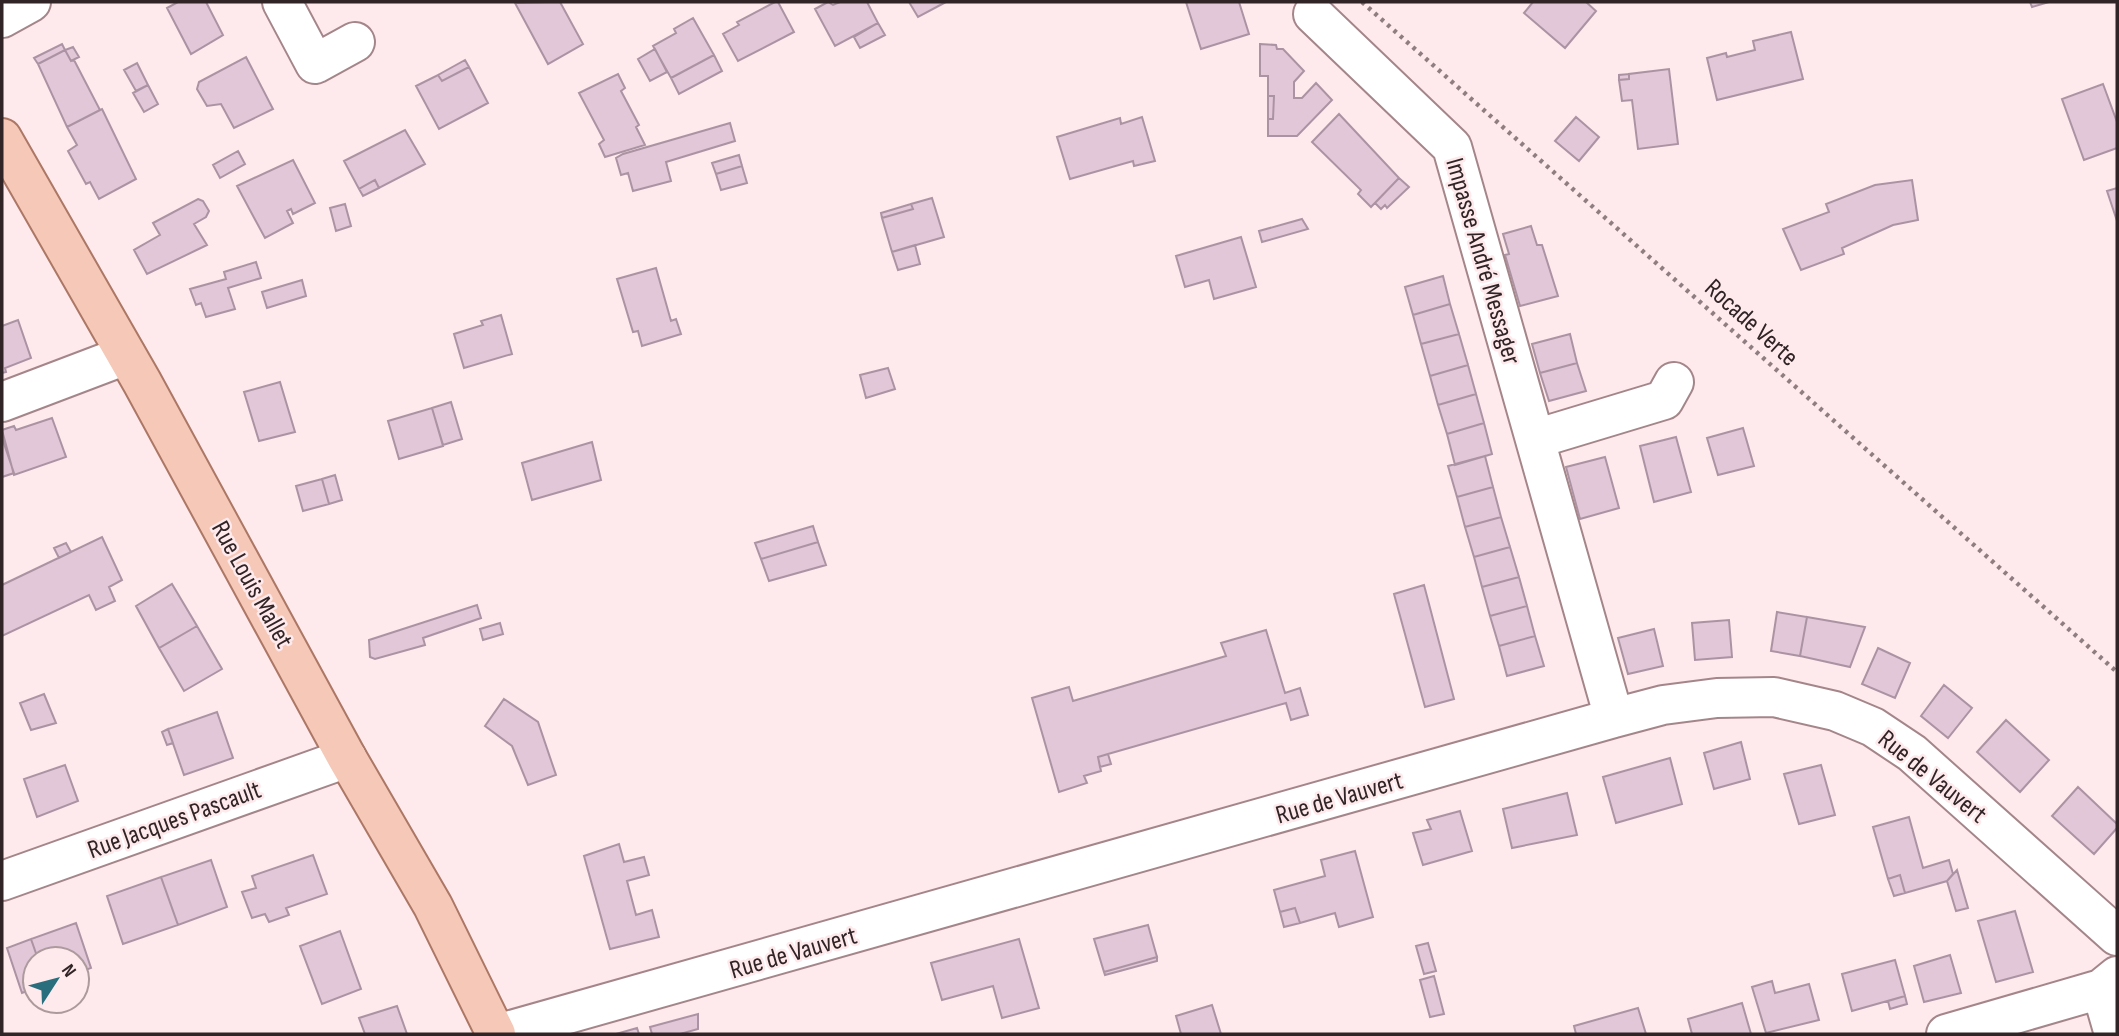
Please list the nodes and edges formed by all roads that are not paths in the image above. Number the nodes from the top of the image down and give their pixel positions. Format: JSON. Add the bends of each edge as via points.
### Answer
{"nodes":[{"id":1,"x":31,"y":2,"type":"edge"},
{"id":2,"x":282,"y":2,"type":"edge"},
{"id":3,"x":1313,"y":14,"type":"dead end"},
{"id":4,"x":2,"y":18,"type":"edge"},
{"id":5,"x":355,"y":42,"type":"dead end"},
{"id":6,"x":2,"y":138,"type":"edge"},
{"id":7,"x":126,"y":355,"type":"junction"},
{"id":8,"x":1674,"y":382,"type":"dead end"},
{"id":9,"x":2,"y":402,"type":"edge"},
{"id":10,"x":1535,"y":439,"type":"junction"},
{"id":11,"x":1614,"y":718,"type":"junction"},
{"id":12,"x":347,"y":758,"type":"junction"},
{"id":13,"x":2,"y":881,"type":"edge"},
{"id":14,"x":2117,"y":936,"type":"edge"},
{"id":15,"x":2109,"y":982,"type":"edge"},
{"id":16,"x":497,"y":1034,"type":"edge"},
{"id":17,"x":1947,"y":1034,"type":"edge"},
{"id":18,"x":2114,"y":1034,"type":"edge"}],
"edges":[{"from":1,"to":4,"type":"street"},
{"from":2,"to":5,"type":"street","via":[[315,64]]},
{"from":3,"to":10,"type":"street","name":"Impasse André Messager","via":[[1452,147]]},
{"from":6,"to":7,"type":"main road","name":"Rue Louis Mallet"},
{"from":7,"to":9,"type":"street"},
{"from":7,"to":12,"type":"main road","name":"Rue Louis Mallet"},
{"from":8,"to":10,"type":"street","via":[[1664,400]]},
{"from":10,"to":11,"type":"street","name":"Impasse André Messager"},
{"from":11,"to":14,"type":"street","name":"Rue de Vauvert","via":[[1663,705],[1774,697],[1835,711],[1874,727],[1912,753]]},
{"from":11,"to":16,"type":"street","name":"Rue de Vauvert"},
{"from":12,"to":13,"type":"street","name":"Rue Jacques Pascault"},
{"from":12,"to":16,"type":"main road","name":"Rue Louis Mallet","via":[[433,906]]},
{"from":15,"to":17,"type":"street"},
{"from":15,"to":18,"type":"street"}]}
